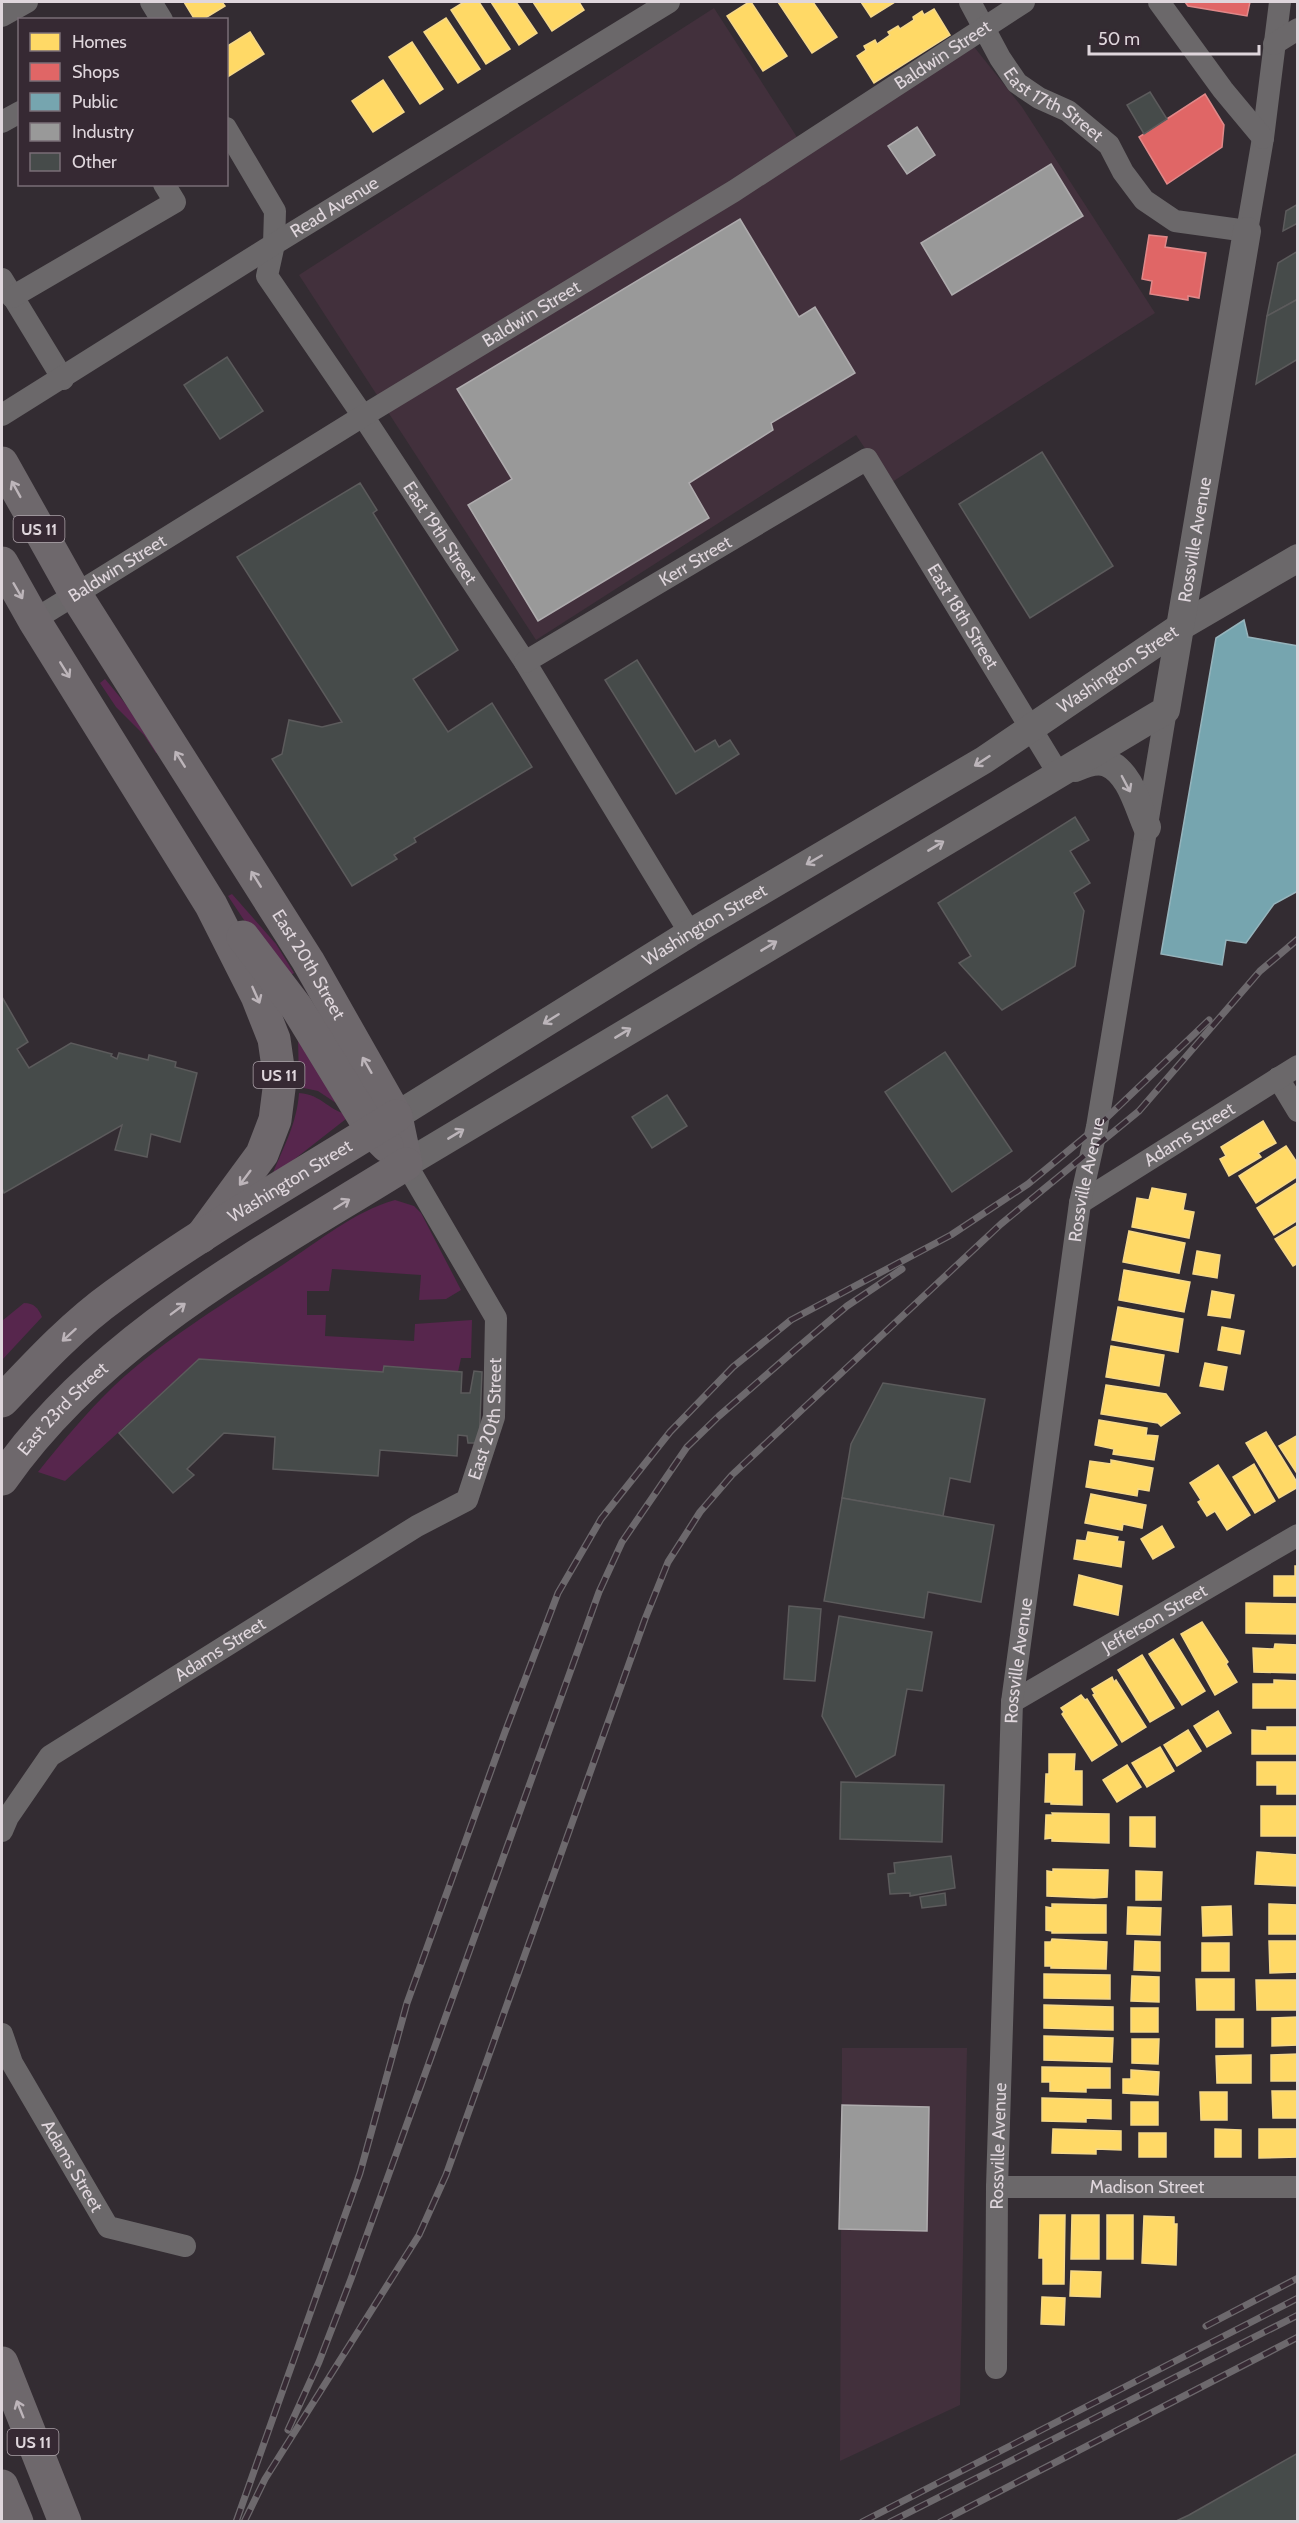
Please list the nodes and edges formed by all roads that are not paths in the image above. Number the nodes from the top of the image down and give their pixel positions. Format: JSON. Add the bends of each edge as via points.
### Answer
{"nodes":[{"id":1,"x":27,"y":2,"type":"edge"},
{"id":2,"x":151,"y":2,"type":"edge"},
{"id":3,"x":669,"y":2,"type":"edge"},
{"id":4,"x":970,"y":2,"type":"edge"},
{"id":5,"x":1024,"y":2,"type":"edge"},
{"id":6,"x":1159,"y":2,"type":"edge"},
{"id":7,"x":1280,"y":2,"type":"edge"},
{"id":8,"x":2,"y":16,"type":"edge"},
{"id":9,"x":161,"y":18,"type":"edge"},
{"id":10,"x":984,"y":26,"type":"junction"},
{"id":11,"x":1298,"y":29,"type":"edge"},
{"id":12,"x":1274,"y":44,"type":"junction"},
{"id":13,"x":18,"y":113,"type":"edge"},
{"id":14,"x":2,"y":122,"type":"edge"},
{"id":15,"x":228,"y":131,"type":"edge"},
{"id":16,"x":1263,"y":138,"type":"junction"},
{"id":17,"x":165,"y":186,"type":"edge"},
{"id":18,"x":1247,"y":231,"type":"junction"},
{"id":19,"x":274,"y":244,"type":"junction"},
{"id":20,"x":7,"y":288,"type":"edge"},
{"id":21,"x":63,"y":379,"type":"junction"},
{"id":22,"x":2,"y":415,"type":"edge"},
{"id":23,"x":363,"y":416,"type":"junction"},
{"id":24,"x":867,"y":459,"type":"joint"},
{"id":25,"x":2,"y":463,"type":"edge"},
{"id":26,"x":1298,"y":558,"type":"edge"},
{"id":27,"x":2,"y":563,"type":"edge"},
{"id":28,"x":76,"y":595,"type":"junction"},
{"id":29,"x":34,"y":620,"type":"junction"},
{"id":30,"x":1180,"y":627,"type":"junction"},
{"id":31,"x":525,"y":662,"type":"junction"},
{"id":32,"x":1166,"y":710,"type":"junction"},
{"id":33,"x":1030,"y":727,"type":"junction"},
{"id":34,"x":1058,"y":773,"type":"junction"},
{"id":35,"x":1147,"y":827,"type":"junction"},
{"id":36,"x":211,"y":905,"type":"junction"},
{"id":37,"x":690,"y":933,"type":"junction"},
{"id":38,"x":1298,"y":1066,"type":"edge"},
{"id":39,"x":1278,"y":1078,"type":"junction"},
{"id":40,"x":1298,"y":1111,"type":"edge"},
{"id":41,"x":384,"y":1123,"type":"junction"},
{"id":42,"x":406,"y":1164,"type":"junction"},
{"id":43,"x":1080,"y":1203,"type":"junction"},
{"id":44,"x":201,"y":1237,"type":"junction"},
{"id":45,"x":2,"y":1401,"type":"edge"},
{"id":46,"x":2,"y":1479,"type":"edge"},
{"id":47,"x":468,"y":1500,"type":"joint"},
{"id":48,"x":1298,"y":1535,"type":"edge"},
{"id":49,"x":1012,"y":1702,"type":"junction"},
{"id":50,"x":2,"y":1831,"type":"edge"},
{"id":51,"x":2,"y":2034,"type":"edge"},
{"id":52,"x":998,"y":2187,"type":"junction"},
{"id":53,"x":1298,"y":2187,"type":"edge"},
{"id":54,"x":185,"y":2246,"type":"dead end"},
{"id":55,"x":2,"y":2363,"type":"edge"},
{"id":56,"x":996,"y":2368,"type":"dead end"},
{"id":57,"x":2,"y":2486,"type":"edge"},
{"id":58,"x":17,"y":2522,"type":"edge"},
{"id":59,"x":66,"y":2522,"type":"edge"}],
"edges":[{"from":1,"to":8,"type":"street"},
{"from":2,"to":9,"type":"street"},
{"from":3,"to":19,"type":"street","name":"Read Avenue"},
{"from":4,"to":10,"type":"street","name":"East 17th Street"},
{"from":5,"to":10,"type":"street","name":"Baldwin Street"},
{"from":6,"to":16,"type":"street"},
{"from":7,"to":12,"type":"street","name":"Rossville Avenue"},
{"from":10,"to":18,"type":"street","name":"East 17th Street","via":[[1017,83],[1068,111],[1109,145],[1144,200],[1175,220]]},
{"from":10,"to":23,"type":"street","name":"Baldwin Street","via":[[734,191]]},
{"from":11,"to":12,"type":"street"},
{"from":12,"to":16,"type":"street","name":"Rossville Avenue"},
{"from":13,"to":14,"type":"street"},
{"from":15,"to":19,"type":"street","name":"East 19th Street","via":[[275,211]]},
{"from":16,"to":18,"type":"street","name":"Rossville Avenue"},
{"from":17,"to":20,"type":"street","via":[[175,202]]},
{"from":18,"to":30,"type":"street","name":"Rossville Avenue"},
{"from":19,"to":21,"type":"street","name":"Read Avenue"},
{"from":19,"to":23,"type":"street","name":"East 19th Street","via":[[267,276]]},
{"from":20,"to":21,"type":"street"},
{"from":21,"to":22,"type":"street","name":"Read Avenue"},
{"from":23,"to":28,"type":"street","name":"Baldwin Street"},
{"from":23,"to":31,"type":"street","name":"East 19th Street"},
{"from":24,"to":31,"type":"street","name":"Kerr Street"},
{"from":24,"to":33,"type":"street","name":"East 18th Street"},
{"from":28,"to":25,"type":"main road","name":"East 20th Street","number":"US 11","one_way":true},
{"from":26,"to":30,"type":"street","name":"Washington Street"},
{"from":27,"to":29,"type":"main road","number":"US 11","one_way":true},
{"from":28,"to":29,"type":"street","name":"Baldwin Street"},
{"from":41,"to":28,"type":"main road","name":"East 20th Street","number":"US 11","one_way":true,"via":[[308,961]]},
{"from":29,"to":36,"type":"main road","number":"US 11","one_way":true},
{"from":30,"to":32,"type":"street","name":"Rossville Avenue"},
{"from":30,"to":33,"type":"street","name":"Washington Street"},
{"from":31,"to":37,"type":"street","name":"East 19th Street"},
{"from":32,"to":34,"type":"street"},
{"from":32,"to":35,"type":"street","name":"Rossville Avenue"},
{"from":33,"to":34,"type":"street","name":"East 18th Street"},
{"from":33,"to":37,"type":"street","name":"Washington Street","one_way":true,"via":[[984,760]]},
{"from":34,"to":35,"type":"street","one_way":true,"via":[[1091,762],[1107,763],[1124,776]]},
{"from":42,"to":34,"type":"street","one_way":true},
{"from":35,"to":43,"type":"street","name":"Rossville Avenue","via":[[1097,1127]]},
{"from":36,"to":41,"type":"main road","via":[[251,945]]},
{"from":36,"to":44,"type":"main road","number":"US 11","one_way":true,"via":[[274,1039],[280,1081],[275,1120],[262,1154]]},
{"from":37,"to":41,"type":"street","name":"Washington Street","one_way":true},
{"from":38,"to":39,"type":"street","name":"Adams Street"},
{"from":39,"to":40,"type":"street"},
{"from":39,"to":43,"type":"street","name":"Adams Street"},
{"from":41,"to":42,"type":"main road","name":"East 20th Street","number":"US 11"},
{"from":41,"to":44,"type":"main road","name":"Washington Street"},
{"from":46,"to":42,"type":"main road","name":"East 23rd Street","one_way":true,"via":[[68,1400],[131,1344],[198,1294]]},
{"from":42,"to":47,"type":"street","name":"East 20th Street","via":[[496,1318],[494,1417]]},
{"from":43,"to":49,"type":"street","name":"Rossville Avenue"},
{"from":44,"to":45,"type":"main road","name":"Washington Street","number":"US 11","one_way":true,"via":[[113,1296],[43,1358]]},
{"from":47,"to":50,"type":"street","name":"Adams Street","via":[[417,1526],[50,1756]]},
{"from":48,"to":49,"type":"street","name":"Jefferson Street"},
{"from":49,"to":52,"type":"street","name":"Rossville Avenue"},
{"from":51,"to":54,"type":"street","name":"Adams Street","via":[[12,2062],[108,2227]]},
{"from":52,"to":53,"type":"street","name":"Madison Street"},
{"from":52,"to":56,"type":"street","name":"Rossville Avenue"},
{"from":59,"to":55,"type":"main road","number":"US 11","one_way":true},
{"from":57,"to":58,"type":"main road"}]}
